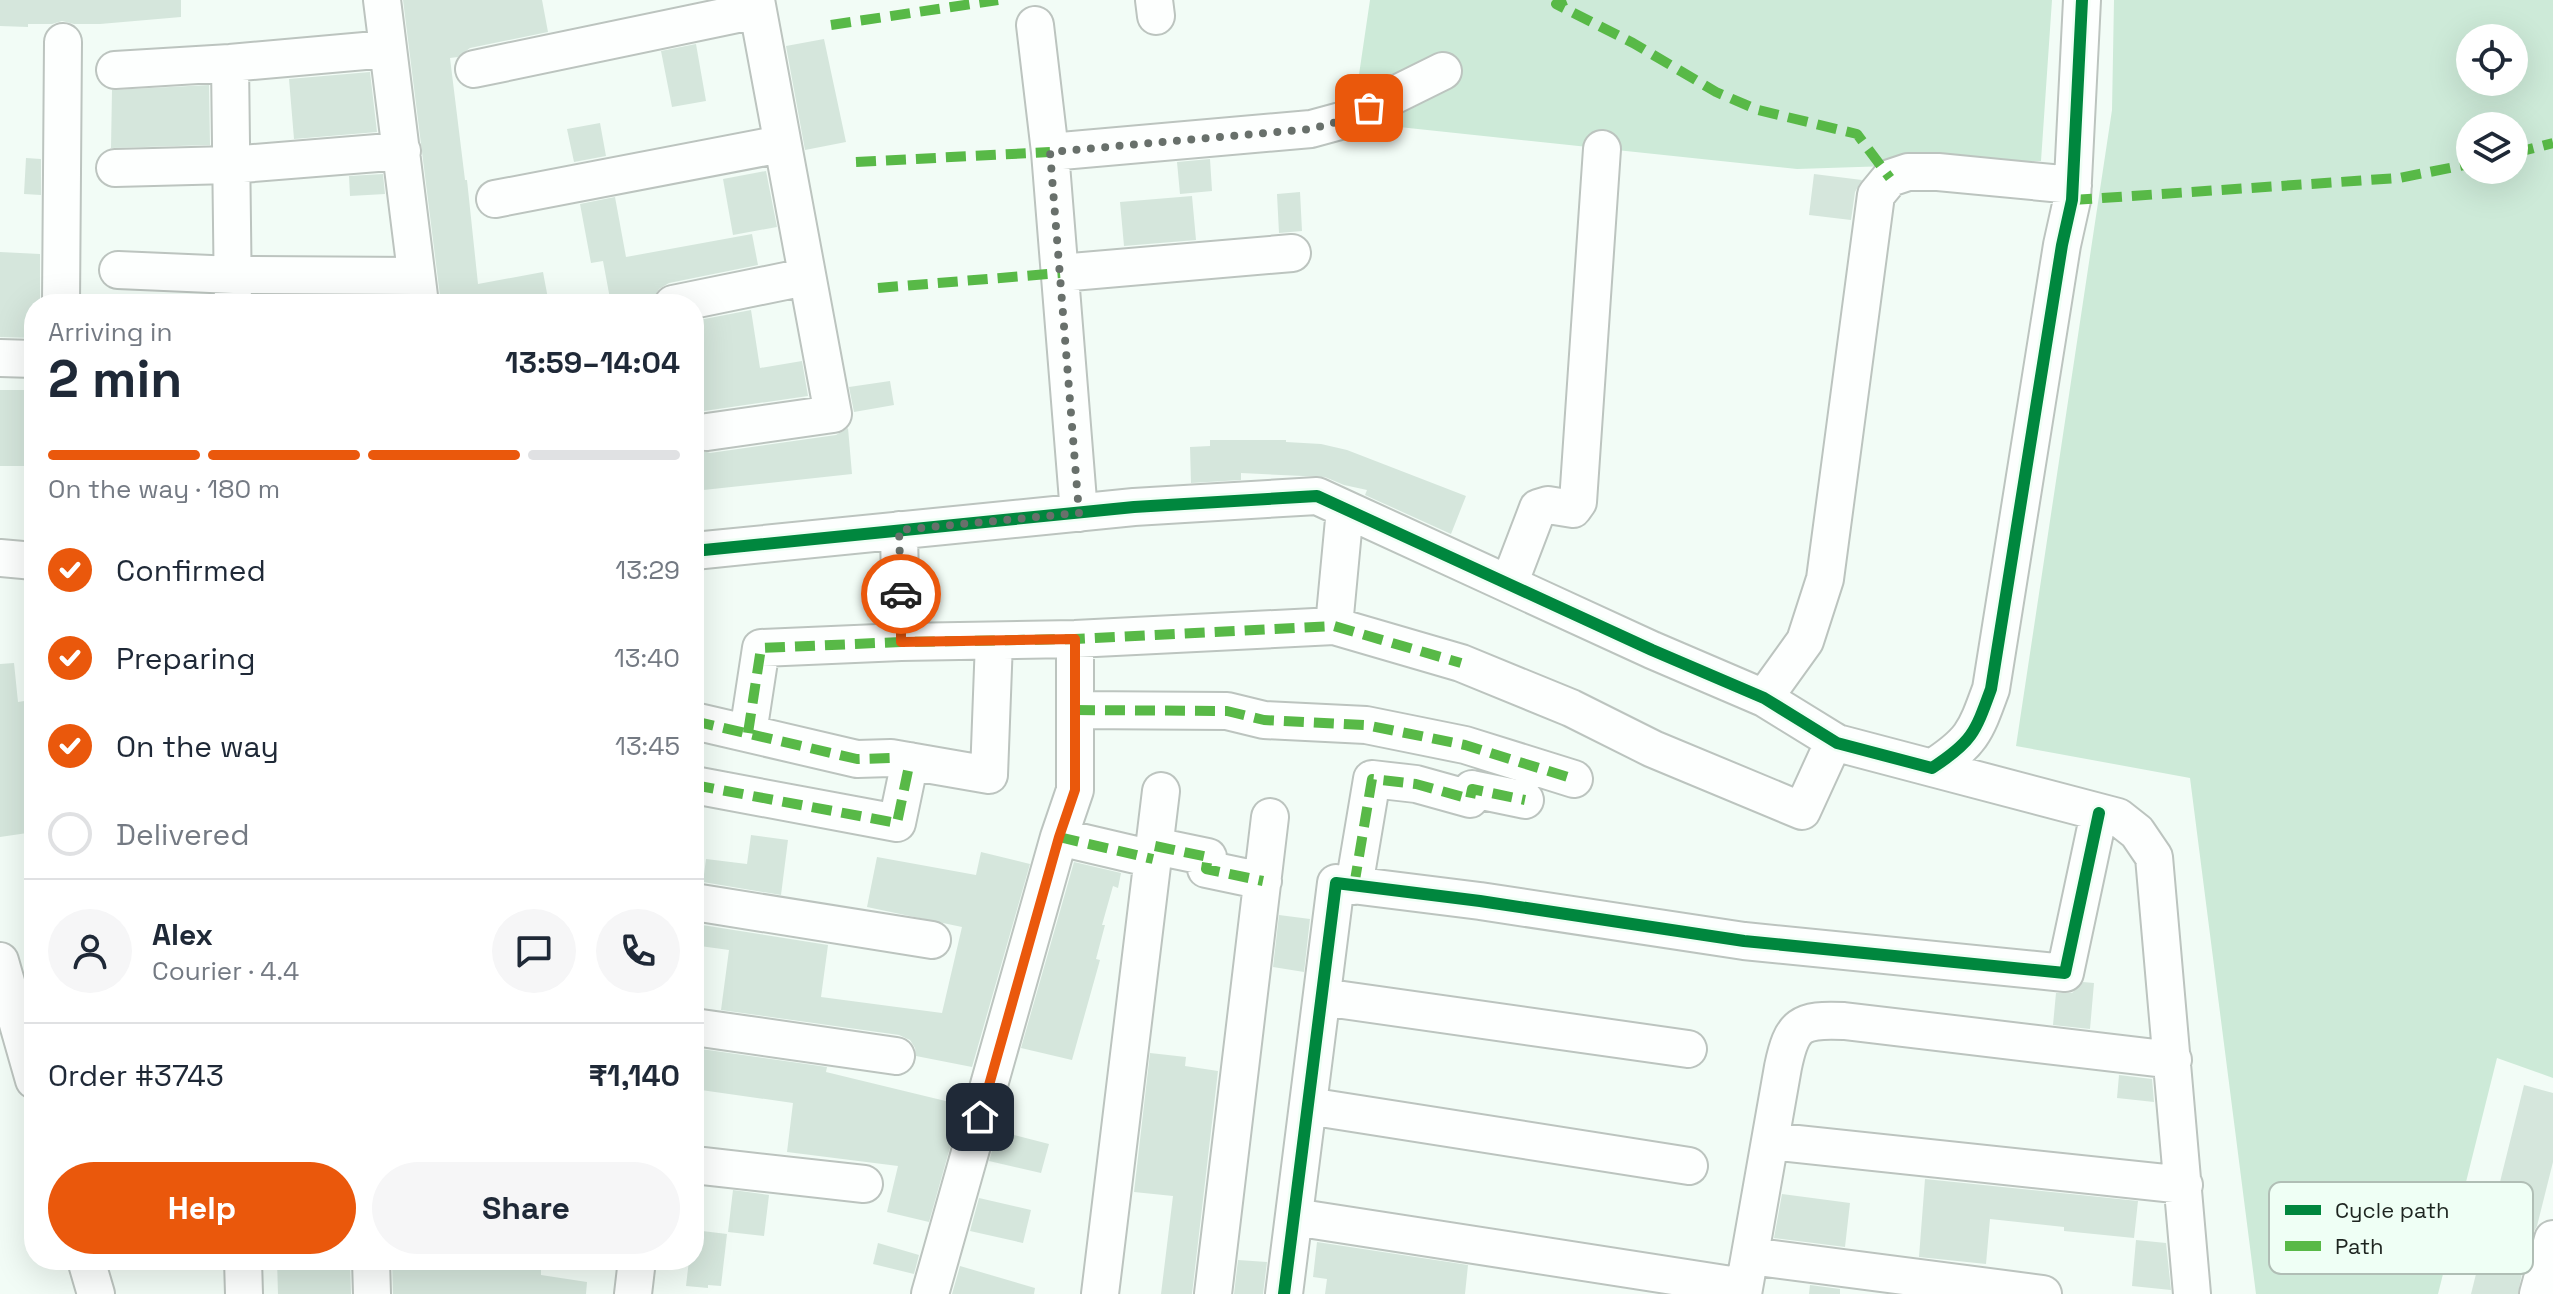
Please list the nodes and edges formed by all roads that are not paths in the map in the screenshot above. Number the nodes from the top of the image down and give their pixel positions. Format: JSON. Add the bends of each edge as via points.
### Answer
{"nodes":[{"id":1,"x":382,"y":0,"type":"edge"},
{"id":2,"x":2082,"y":0,"type":"edge"},
{"id":3,"x":756,"y":5,"type":"edge"},
{"id":4,"x":1035,"y":25,"type":"dead end"},
{"id":5,"x":63,"y":42,"type":"dead end"},
{"id":6,"x":387,"y":49,"type":"junction"},
{"id":7,"x":230,"y":63,"type":"junction"},
{"id":8,"x":474,"y":69,"type":"dead end"},
{"id":9,"x":115,"y":70,"type":"dead end"},
{"id":10,"x":1443,"y":71,"type":"dead end"},
{"id":11,"x":781,"y":144,"type":"junction"},
{"id":12,"x":1602,"y":149,"type":"dead end"},
{"id":13,"x":402,"y":151,"type":"junction"},
{"id":14,"x":1050,"y":152,"type":"junction"},
{"id":15,"x":230,"y":165,"type":"junction"},
{"id":16,"x":115,"y":168,"type":"dead end"},
{"id":17,"x":2073,"y":185,"type":"junction"},
{"id":18,"x":495,"y":199,"type":"dead end"},
{"id":19,"x":1292,"y":253,"type":"dead end"},
{"id":20,"x":118,"y":270,"type":"dead end"},
{"id":21,"x":1060,"y":273,"type":"junction"},
{"id":22,"x":805,"y":277,"type":"junction"},
{"id":23,"x":234,"y":290,"type":"edge"},
{"id":24,"x":418,"y":290,"type":"edge"},
{"id":25,"x":61,"y":294,"type":"edge"},
{"id":26,"x":704,"y":298,"type":"edge"},
{"id":27,"x":0,"y":358,"type":"edge"},
{"id":28,"x":24,"y":359,"type":"edge"},
{"id":29,"x":707,"y":432,"type":"dead end"},
{"id":30,"x":1345,"y":509,"type":"junction"},
{"id":31,"x":1079,"y":513,"type":"junction"},
{"id":32,"x":899,"y":530,"type":"junction"},
{"id":33,"x":704,"y":550,"type":"edge"},
{"id":34,"x":0,"y":558,"type":"edge"},
{"id":35,"x":24,"y":560,"type":"edge"},
{"id":36,"x":1509,"y":584,"type":"junction"},
{"id":37,"x":1334,"y":626,"type":"junction"},
{"id":38,"x":1075,"y":639,"type":"junction"},
{"id":39,"x":994,"y":641,"type":"junction"},
{"id":40,"x":901,"y":642,"type":"junction"},
{"id":41,"x":1764,"y":698,"type":"junction"},
{"id":42,"x":1075,"y":710,"type":"junction"},
{"id":43,"x":704,"y":723,"type":"edge"},
{"id":44,"x":748,"y":733,"type":"junction"},
{"id":45,"x":1834,"y":741,"type":"junction"},
{"id":46,"x":910,"y":761,"type":"junction"},
{"id":47,"x":1932,"y":768,"type":"junction"},
{"id":48,"x":1574,"y":779,"type":"dead end"},
{"id":49,"x":704,"y":787,"type":"edge"},
{"id":50,"x":1161,"y":791,"type":"dead end"},
{"id":51,"x":1525,"y":800,"type":"dead end"},
{"id":52,"x":2099,"y":813,"type":"junction"},
{"id":53,"x":1270,"y":817,"type":"dead end"},
{"id":54,"x":1059,"y":837,"type":"junction"},
{"id":55,"x":1154,"y":852,"type":"junction"},
{"id":56,"x":1263,"y":881,"type":"junction"},
{"id":57,"x":1354,"y":886,"type":"junction"},
{"id":58,"x":704,"y":904,"type":"edge"},
{"id":59,"x":932,"y":940,"type":"dead end"},
{"id":60,"x":0,"y":961,"type":"edge"},
{"id":61,"x":1322,"y":997,"type":"junction"},
{"id":62,"x":704,"y":1028,"type":"edge"},
{"id":63,"x":24,"y":1045,"type":"edge"},
{"id":64,"x":1688,"y":1049,"type":"dead end"},
{"id":65,"x":896,"y":1056,"type":"dead end"},
{"id":66,"x":2173,"y":1060,"type":"junction"},
{"id":67,"x":1308,"y":1106,"type":"junction"},
{"id":68,"x":1770,"y":1141,"type":"junction"},
{"id":69,"x":704,"y":1166,"type":"edge"},
{"id":70,"x":1689,"y":1166,"type":"dead end"},
{"id":71,"x":864,"y":1184,"type":"dead end"},
{"id":72,"x":2184,"y":1185,"type":"junction"},
{"id":73,"x":1294,"y":1217,"type":"junction"},
{"id":74,"x":2553,"y":1239,"type":"edge"},
{"id":75,"x":89,"y":1270,"type":"edge"},
{"id":76,"x":243,"y":1270,"type":"edge"},
{"id":77,"x":371,"y":1270,"type":"edge"},
{"id":78,"x":636,"y":1270,"type":"edge"},
{"id":79,"x":1746,"y":1279,"type":"edge"},
{"id":80,"x":96,"y":1294,"type":"edge"},
{"id":81,"x":244,"y":1294,"type":"edge"},
{"id":82,"x":372,"y":1294,"type":"edge"},
{"id":83,"x":633,"y":1294,"type":"edge"},
{"id":84,"x":930,"y":1294,"type":"edge"},
{"id":85,"x":1100,"y":1294,"type":"edge"},
{"id":86,"x":1213,"y":1294,"type":"edge"},
{"id":87,"x":1284,"y":1294,"type":"edge"},
{"id":88,"x":2043,"y":1294,"type":"edge"},
{"id":89,"x":2192,"y":1294,"type":"edge"},
{"id":90,"x":2538,"y":1294,"type":"edge"}],
"edges":[{"from":1,"to":6,"type":"street"},
{"from":2,"to":17,"type":"street"},
{"from":3,"to":8,"type":"street"},
{"from":3,"to":11,"type":"street"},
{"from":4,"to":14,"type":"street"},
{"from":5,"to":25,"type":"street"},
{"from":6,"to":7,"type":"street"},
{"from":6,"to":13,"type":"street"},
{"from":7,"to":9,"type":"street"},
{"from":7,"to":15,"type":"street"},
{"from":10,"to":14,"type":"street","via":[[1344,120],[1311,129]]},
{"from":11,"to":18,"type":"street"},
{"from":11,"to":22,"type":"street"},
{"from":12,"to":36,"type":"street","via":[[1578,502],[1573,509],[1538,508]]},
{"from":13,"to":15,"type":"street"},
{"from":13,"to":24,"type":"street"},
{"from":14,"to":21,"type":"street"},
{"from":15,"to":16,"type":"street"},
{"from":15,"to":23,"type":"street"},
{"from":17,"to":41,"type":"street","via":[[1908,172],[1890,178],[1876,195],[1825,579],[1805,641]]},
{"from":17,"to":47,"type":"street","via":[[1991,689],[1976,730],[1961,749]]},
{"from":19,"to":21,"type":"street"},
{"from":20,"to":23,"type":"street"},
{"from":21,"to":31,"type":"street"},
{"from":22,"to":26,"type":"street"},
{"from":22,"to":29,"type":"street","via":[[833,414]]},
{"from":23,"to":24,"type":"street"},
{"from":27,"to":28,"type":"street"},
{"from":30,"to":31,"type":"street","via":[[1317,496]]},
{"from":30,"to":36,"type":"street"},
{"from":30,"to":37,"type":"street"},
{"from":31,"to":32,"type":"street"},
{"from":32,"to":33,"type":"street"},
{"from":32,"to":40,"type":"street"},
{"from":34,"to":35,"type":"street"},
{"from":36,"to":41,"type":"street"},
{"from":37,"to":38,"type":"street"},
{"from":37,"to":45,"type":"street","via":[[1461,663],[1802,811]]},
{"from":38,"to":39,"type":"street"},
{"from":38,"to":42,"type":"street"},
{"from":39,"to":40,"type":"street"},
{"from":39,"to":46,"type":"street","via":[[989,775]]},
{"from":40,"to":44,"type":"street","via":[[761,648]]},
{"from":41,"to":45,"type":"street"},
{"from":42,"to":48,"type":"street","via":[[1227,711],[1264,720],[1366,725],[1465,745]]},
{"from":42,"to":54,"type":"street","via":[[1075,790]]},
{"from":43,"to":44,"type":"street"},
{"from":44,"to":46,"type":"street","via":[[857,759]]},
{"from":45,"to":47,"type":"street"},
{"from":46,"to":49,"type":"street","via":[[897,823]]},
{"from":47,"to":52,"type":"street"},
{"from":50,"to":55,"type":"street"},
{"from":51,"to":57,"type":"street","via":[[1472,789],[1470,799],[1372,779]]},
{"from":52,"to":57,"type":"street","via":[[2065,973],[1744,941]]},
{"from":52,"to":66,"type":"street","via":[[2118,817],[2137,832],[2154,857]]},
{"from":53,"to":56,"type":"street"},
{"from":54,"to":55,"type":"street"},
{"from":54,"to":84,"type":"street"},
{"from":55,"to":56,"type":"street","via":[[1208,857],[1206,869]]},
{"from":55,"to":85,"type":"street"},
{"from":56,"to":86,"type":"street"},
{"from":57,"to":61,"type":"street","via":[[1336,883]]},
{"from":58,"to":59,"type":"street"},
{"from":60,"to":63,"type":"street"},
{"from":61,"to":64,"type":"street"},
{"from":61,"to":67,"type":"street"},
{"from":62,"to":65,"type":"street"},
{"from":66,"to":68,"type":"street","via":[[1815,1020],[1798,1026],[1788,1043]]},
{"from":66,"to":72,"type":"street"},
{"from":67,"to":70,"type":"street"},
{"from":67,"to":73,"type":"street"},
{"from":68,"to":72,"type":"street"},
{"from":68,"to":79,"type":"street"},
{"from":69,"to":71,"type":"street"},
{"from":72,"to":89,"type":"street"},
{"from":73,"to":79,"type":"street"},
{"from":73,"to":87,"type":"street"},
{"from":74,"to":90,"type":"street"},
{"from":75,"to":80,"type":"street"},
{"from":76,"to":81,"type":"street"},
{"from":77,"to":82,"type":"street"},
{"from":78,"to":83,"type":"street"},
{"from":79,"to":88,"type":"street"}]}
